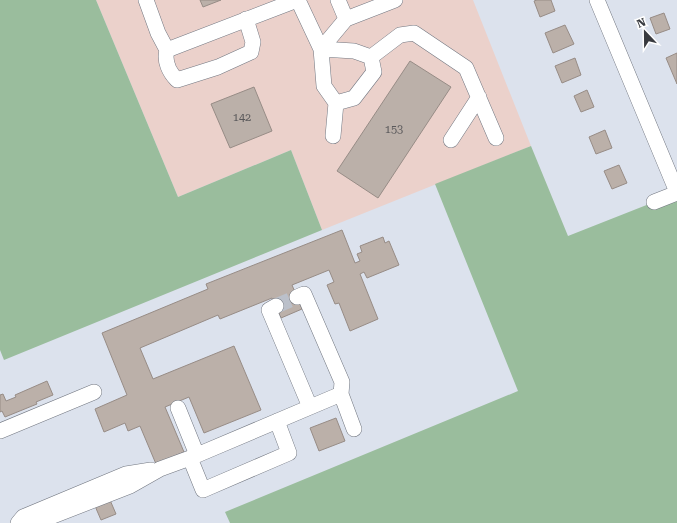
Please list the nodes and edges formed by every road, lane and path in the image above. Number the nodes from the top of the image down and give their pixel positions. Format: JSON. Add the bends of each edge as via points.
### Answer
{"nodes":[{"id":1,"x":146,"y":0,"type":"edge"},
{"id":2,"x":297,"y":0,"type":"edge"},
{"id":3,"x":338,"y":0,"type":"edge"},
{"id":4,"x":395,"y":0,"type":"edge"},
{"id":5,"x":597,"y":0,"type":"edge"},
{"id":6,"x":377,"y":3,"type":"edge"},
{"id":7,"x":246,"y":19,"type":"junction"},
{"id":8,"x":346,"y":19,"type":"junction"},
{"id":9,"x":167,"y":50,"type":"junction"},
{"id":10,"x":321,"y":50,"type":"junction"},
{"id":11,"x":371,"y":56,"type":"junction"},
{"id":12,"x":479,"y":97,"type":"junction"},
{"id":13,"x":336,"y":103,"type":"junction"},
{"id":14,"x":333,"y":136,"type":"dead end"},
{"id":15,"x":496,"y":138,"type":"dead end"},
{"id":16,"x":450,"y":140,"type":"dead end"},
{"id":17,"x":677,"y":193,"type":"edge"},
{"id":18,"x":654,"y":202,"type":"dead end"},
{"id":19,"x":297,"y":297,"type":"dead end"},
{"id":20,"x":276,"y":306,"type":"dead end"},
{"id":21,"x":94,"y":392,"type":"dead end"},
{"id":22,"x":341,"y":394,"type":"junction"},
{"id":23,"x":310,"y":407,"type":"junction"},
{"id":24,"x":178,"y":408,"type":"dead end"},
{"id":25,"x":277,"y":421,"type":"junction"},
{"id":26,"x":354,"y":429,"type":"dead end"},
{"id":27,"x":0,"y":431,"type":"edge"},
{"id":28,"x":194,"y":456,"type":"junction"},
{"id":29,"x":160,"y":469,"type":"junction"},
{"id":30,"x":18,"y":523,"type":"edge"},
{"id":31,"x":35,"y":523,"type":"edge"}],
"edges":[{"from":1,"to":9,"type":"street","via":[[158,34]]},
{"from":2,"to":7,"type":"street"},
{"from":2,"to":10,"type":"street"},
{"from":3,"to":8,"type":"street"},
{"from":4,"to":6,"type":"street"},
{"from":5,"to":17,"type":"street"},
{"from":6,"to":8,"type":"street"},
{"from":7,"to":9,"type":"street"},
{"from":7,"to":9,"type":"street","via":[[253,42],[251,52],[218,67],[178,80],[171,74],[165,57]]},
{"from":8,"to":10,"type":"street"},
{"from":10,"to":11,"type":"street","via":[[354,51]]},
{"from":10,"to":13,"type":"street","via":[[324,86]]},
{"from":11,"to":12,"type":"street","via":[[400,35],[414,33],[466,68]]},
{"from":11,"to":13,"type":"street","via":[[374,72],[354,98]]},
{"from":12,"to":15,"type":"street"},
{"from":12,"to":16,"type":"street"},
{"from":13,"to":14,"type":"street"},
{"from":17,"to":18,"type":"street"},
{"from":19,"to":22,"type":"street","via":[[304,294],[342,382]]},
{"from":20,"to":23,"type":"street","via":[[269,310]]},
{"from":21,"to":27,"type":"street"},
{"from":22,"to":23,"type":"street"},
{"from":22,"to":26,"type":"street"},
{"from":23,"to":25,"type":"street"},
{"from":24,"to":28,"type":"street"},
{"from":25,"to":28,"type":"street"},
{"from":25,"to":28,"type":"street","via":[[290,453],[203,490]]},
{"from":28,"to":29,"type":"street"},
{"from":29,"to":30,"type":"street","via":[[126,474],[23,517]]},
{"from":29,"to":31,"type":"street","via":[[130,486]]}]}
